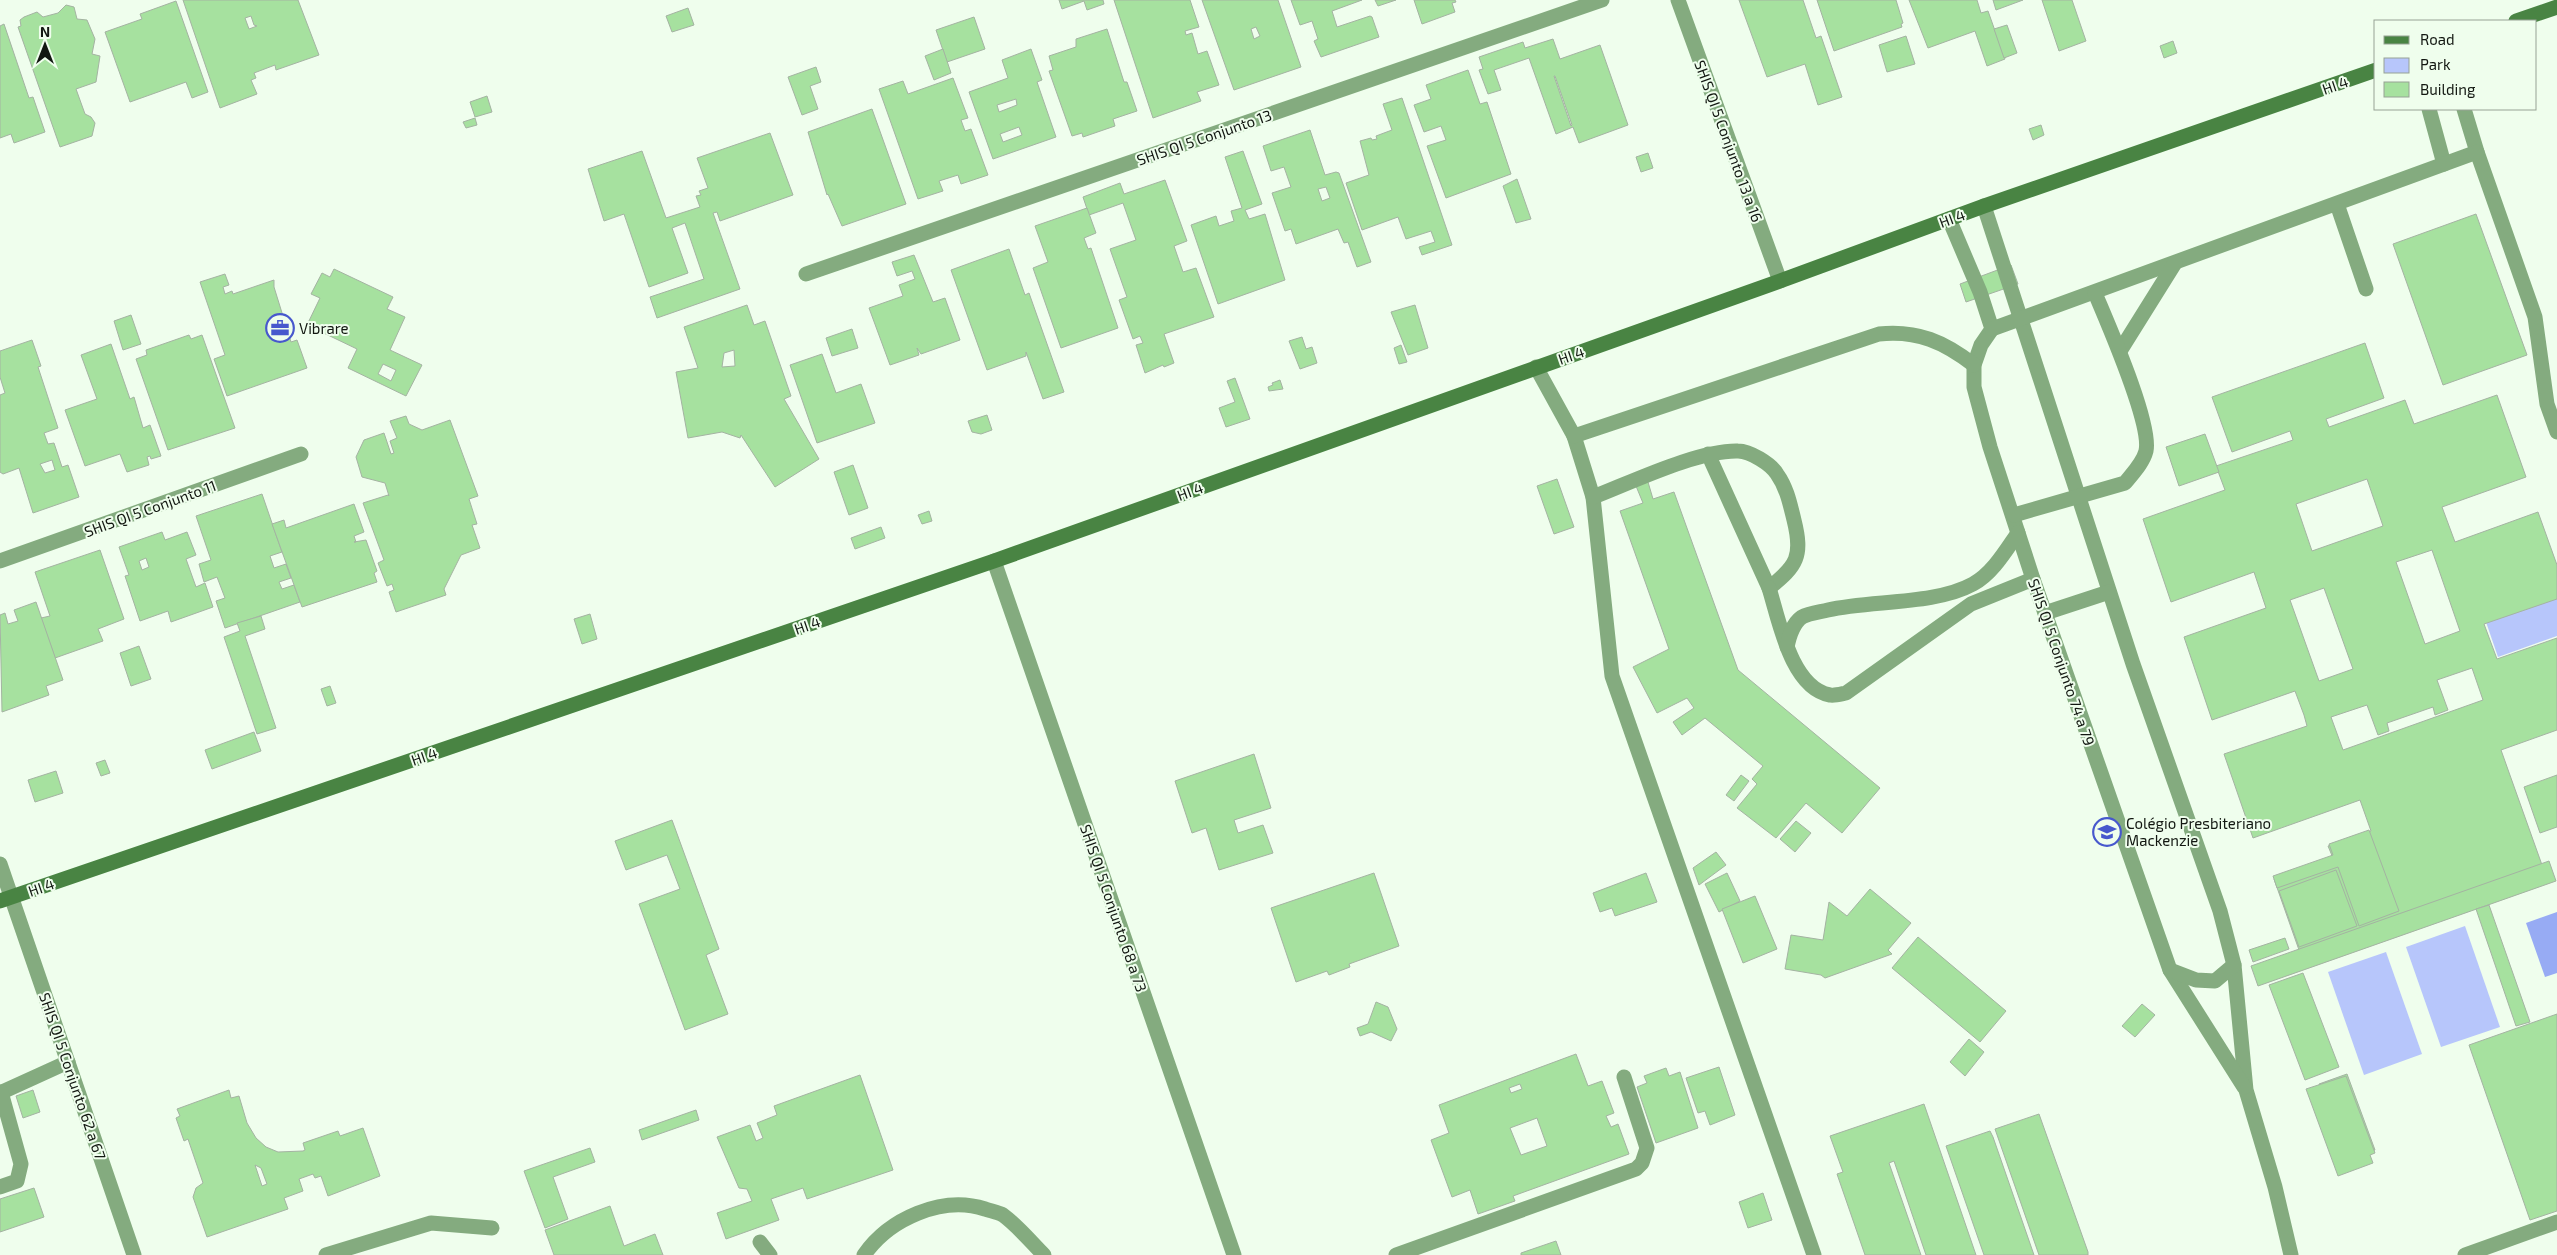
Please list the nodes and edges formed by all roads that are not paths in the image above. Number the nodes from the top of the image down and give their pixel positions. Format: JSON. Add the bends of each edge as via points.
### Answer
{"nodes":[{"id":1,"x":1602,"y":0,"type":"edge"},
{"id":2,"x":1678,"y":0,"type":"edge"},
{"id":3,"x":2557,"y":7,"type":"edge"},
{"id":4,"x":2519,"y":20,"type":"edge"},
{"id":5,"x":2374,"y":71,"type":"edge"},
{"id":6,"x":2429,"y":110,"type":"edge"},
{"id":7,"x":2464,"y":110,"type":"edge"},
{"id":8,"x":2477,"y":152,"type":"junction"},
{"id":9,"x":2444,"y":164,"type":"junction"},
{"id":10,"x":2337,"y":204,"type":"junction"},
{"id":11,"x":1984,"y":206,"type":"junction"},
{"id":12,"x":1949,"y":219,"type":"junction"},
{"id":13,"x":2175,"y":263,"type":"junction"},
{"id":14,"x":806,"y":274,"type":"dead end"},
{"id":15,"x":1780,"y":281,"type":"junction"},
{"id":16,"x":2366,"y":289,"type":"dead end"},
{"id":17,"x":2095,"y":293,"type":"junction"},
{"id":18,"x":2022,"y":320,"type":"junction"},
{"id":19,"x":1992,"y":329,"type":"junction"},
{"id":20,"x":2120,"y":351,"type":"junction"},
{"id":21,"x":1974,"y":365,"type":"junction"},
{"id":22,"x":1536,"y":367,"type":"junction"},
{"id":23,"x":2557,"y":432,"type":"edge"},
{"id":24,"x":1574,"y":436,"type":"junction"},
{"id":25,"x":301,"y":454,"type":"dead end"},
{"id":26,"x":1708,"y":454,"type":"junction"},
{"id":27,"x":2077,"y":495,"type":"junction"},
{"id":28,"x":1593,"y":497,"type":"junction"},
{"id":29,"x":2014,"y":515,"type":"junction"},
{"id":30,"x":2018,"y":533,"type":"junction"},
{"id":31,"x":0,"y":561,"type":"edge"},
{"id":32,"x":994,"y":561,"type":"junction"},
{"id":33,"x":2033,"y":579,"type":"junction"},
{"id":34,"x":1769,"y":588,"type":"junction"},
{"id":35,"x":1961,"y":590,"type":"junction"},
{"id":36,"x":2109,"y":592,"type":"junction"},
{"id":37,"x":1971,"y":604,"type":"junction"},
{"id":38,"x":2045,"y":613,"type":"junction"},
{"id":39,"x":1787,"y":648,"type":"junction"},
{"id":40,"x":0,"y":864,"type":"edge"},
{"id":41,"x":6,"y":899,"type":"edge"},
{"id":42,"x":2234,"y":965,"type":"junction"},
{"id":43,"x":2170,"y":970,"type":"junction"},
{"id":44,"x":68,"y":1062,"type":"junction"},
{"id":45,"x":1624,"y":1076,"type":"dead end"},
{"id":46,"x":2246,"y":1090,"type":"junction"},
{"id":47,"x":1,"y":1092,"type":"edge"},
{"id":48,"x":0,"y":1187,"type":"edge"},
{"id":49,"x":2557,"y":1222,"type":"edge"},
{"id":50,"x":492,"y":1228,"type":"dead end"},
{"id":51,"x":760,"y":1242,"type":"dead end"},
{"id":52,"x":134,"y":1255,"type":"edge"},
{"id":53,"x":326,"y":1255,"type":"edge"},
{"id":54,"x":770,"y":1255,"type":"edge"},
{"id":55,"x":864,"y":1255,"type":"edge"},
{"id":56,"x":1044,"y":1255,"type":"edge"},
{"id":57,"x":1234,"y":1255,"type":"edge"},
{"id":58,"x":1396,"y":1255,"type":"edge"},
{"id":59,"x":1814,"y":1255,"type":"edge"},
{"id":60,"x":2291,"y":1255,"type":"edge"},
{"id":61,"x":2465,"y":1255,"type":"edge"}],
"edges":[{"from":1,"to":14,"type":"street","name":"SHIS QI 5 Conjunto 13"},
{"from":2,"to":15,"type":"street","name":"SHIS QI 5 Conjunto 13 a 16"},
{"from":3,"to":4,"type":"street"},
{"from":5,"to":11,"type":"street","name":"HI 4"},
{"from":6,"to":9,"type":"street"},
{"from":7,"to":8,"type":"street"},
{"from":8,"to":9,"type":"street"},
{"from":8,"to":23,"type":"street","via":[[2536,317],[2547,404]]},
{"from":9,"to":10,"type":"street"},
{"from":10,"to":13,"type":"street"},
{"from":10,"to":16,"type":"street"},
{"from":11,"to":12,"type":"street","name":"HI 4"},
{"from":11,"to":18,"type":"street","name":"SHIS QI 5 Conjunto 74 a 79"},
{"from":12,"to":15,"type":"street","name":"HI 4"},
{"from":12,"to":19,"type":"street"},
{"from":13,"to":17,"type":"street"},
{"from":13,"to":20,"type":"street"},
{"from":15,"to":22,"type":"street","name":"HI 4"},
{"from":17,"to":18,"type":"street"},
{"from":17,"to":20,"type":"street"},
{"from":18,"to":19,"type":"street"},
{"from":18,"to":27,"type":"street","name":"SHIS QI 5 Conjunto 74 a 79"},
{"from":19,"to":21,"type":"street","name":"SHIS QI 5 Conjunto 74 a 79"},
{"from":20,"to":27,"type":"street","via":[[2146,435],[2146,451],[2137,469],[2124,483]]},
{"from":21,"to":24,"type":"street","via":[[1949,346],[1925,338],[1900,332],[1879,334]]},
{"from":21,"to":29,"type":"street","name":"SHIS QI 5 Conjunto 74 a 79","via":[[1974,387],[1990,447]]},
{"from":22,"to":24,"type":"street"},
{"from":22,"to":32,"type":"street","name":"HI 4"},
{"from":24,"to":28,"type":"street"},
{"from":25,"to":31,"type":"street","name":"SHIS QI 5 Conjunto 11"},
{"from":26,"to":28,"type":"street"},
{"from":26,"to":34,"type":"street"},
{"from":26,"to":34,"type":"street","via":[[1740,451],[1756,457],[1776,472],[1788,494],[1799,539],[1798,556],[1788,573]]},
{"from":27,"to":29,"type":"street"},
{"from":27,"to":36,"type":"street","name":"SHIS QI 5 Conjunto 74 a 79"},
{"from":28,"to":59,"type":"street","via":[[1612,676]]},
{"from":29,"to":30,"type":"street","name":"SHIS QI 5 Conjunto 74 a 79"},
{"from":30,"to":33,"type":"street","name":"SHIS QI 5 Conjunto 74 a 79"},
{"from":30,"to":35,"type":"street","via":[[1993,567],[1976,583]]},
{"from":32,"to":41,"type":"street","name":"HI 4"},
{"from":32,"to":57,"type":"street","name":"SHIS QI 5 Conjunto 68 a 73"},
{"from":33,"to":37,"type":"street"},
{"from":33,"to":38,"type":"street","name":"SHIS QI 5 Conjunto 74 a 79"},
{"from":34,"to":39,"type":"street"},
{"from":35,"to":37,"type":"street"},
{"from":35,"to":39,"type":"street","via":[[1904,601],[1846,606],[1802,618],[1790,632]]},
{"from":36,"to":38,"type":"street"},
{"from":36,"to":42,"type":"street","name":"SHIS QI 5 Conjunto 74 a 79","via":[[2220,911]]},
{"from":37,"to":39,"type":"street","via":[[1846,694],[1830,695],[1812,686],[1800,676]]},
{"from":38,"to":43,"type":"street","name":"SHIS QI 5 Conjunto 74 a 79"},
{"from":40,"to":41,"type":"street","name":"SHIS QI 5 Conjunto 62 a 67"},
{"from":41,"to":44,"type":"street","name":"SHIS QI 5 Conjunto 62 a 67"},
{"from":42,"to":43,"type":"street","via":[[2215,981],[2196,980]]},
{"from":42,"to":46,"type":"street","name":"SHIS QI 5 Conjunto 74 a 79"},
{"from":43,"to":46,"type":"street","name":"SHIS QI 5 Conjunto 74 a 79"},
{"from":44,"to":47,"type":"street"},
{"from":44,"to":52,"type":"street","name":"SHIS QI 5 Conjunto 62 a 67"},
{"from":45,"to":58,"type":"street","via":[[1647,1148],[1642,1163],[1636,1169]]},
{"from":46,"to":60,"type":"street","name":"SHIS QI 5 Conjunto 74 a 79"},
{"from":47,"to":48,"type":"street","via":[[21,1164],[17,1181]]},
{"from":49,"to":61,"type":"street"},
{"from":50,"to":53,"type":"street","via":[[431,1223]]},
{"from":51,"to":54,"type":"street"},
{"from":55,"to":56,"type":"street","via":[[871,1245],[906,1218],[946,1205],[976,1206],[1002,1214]]}]}
